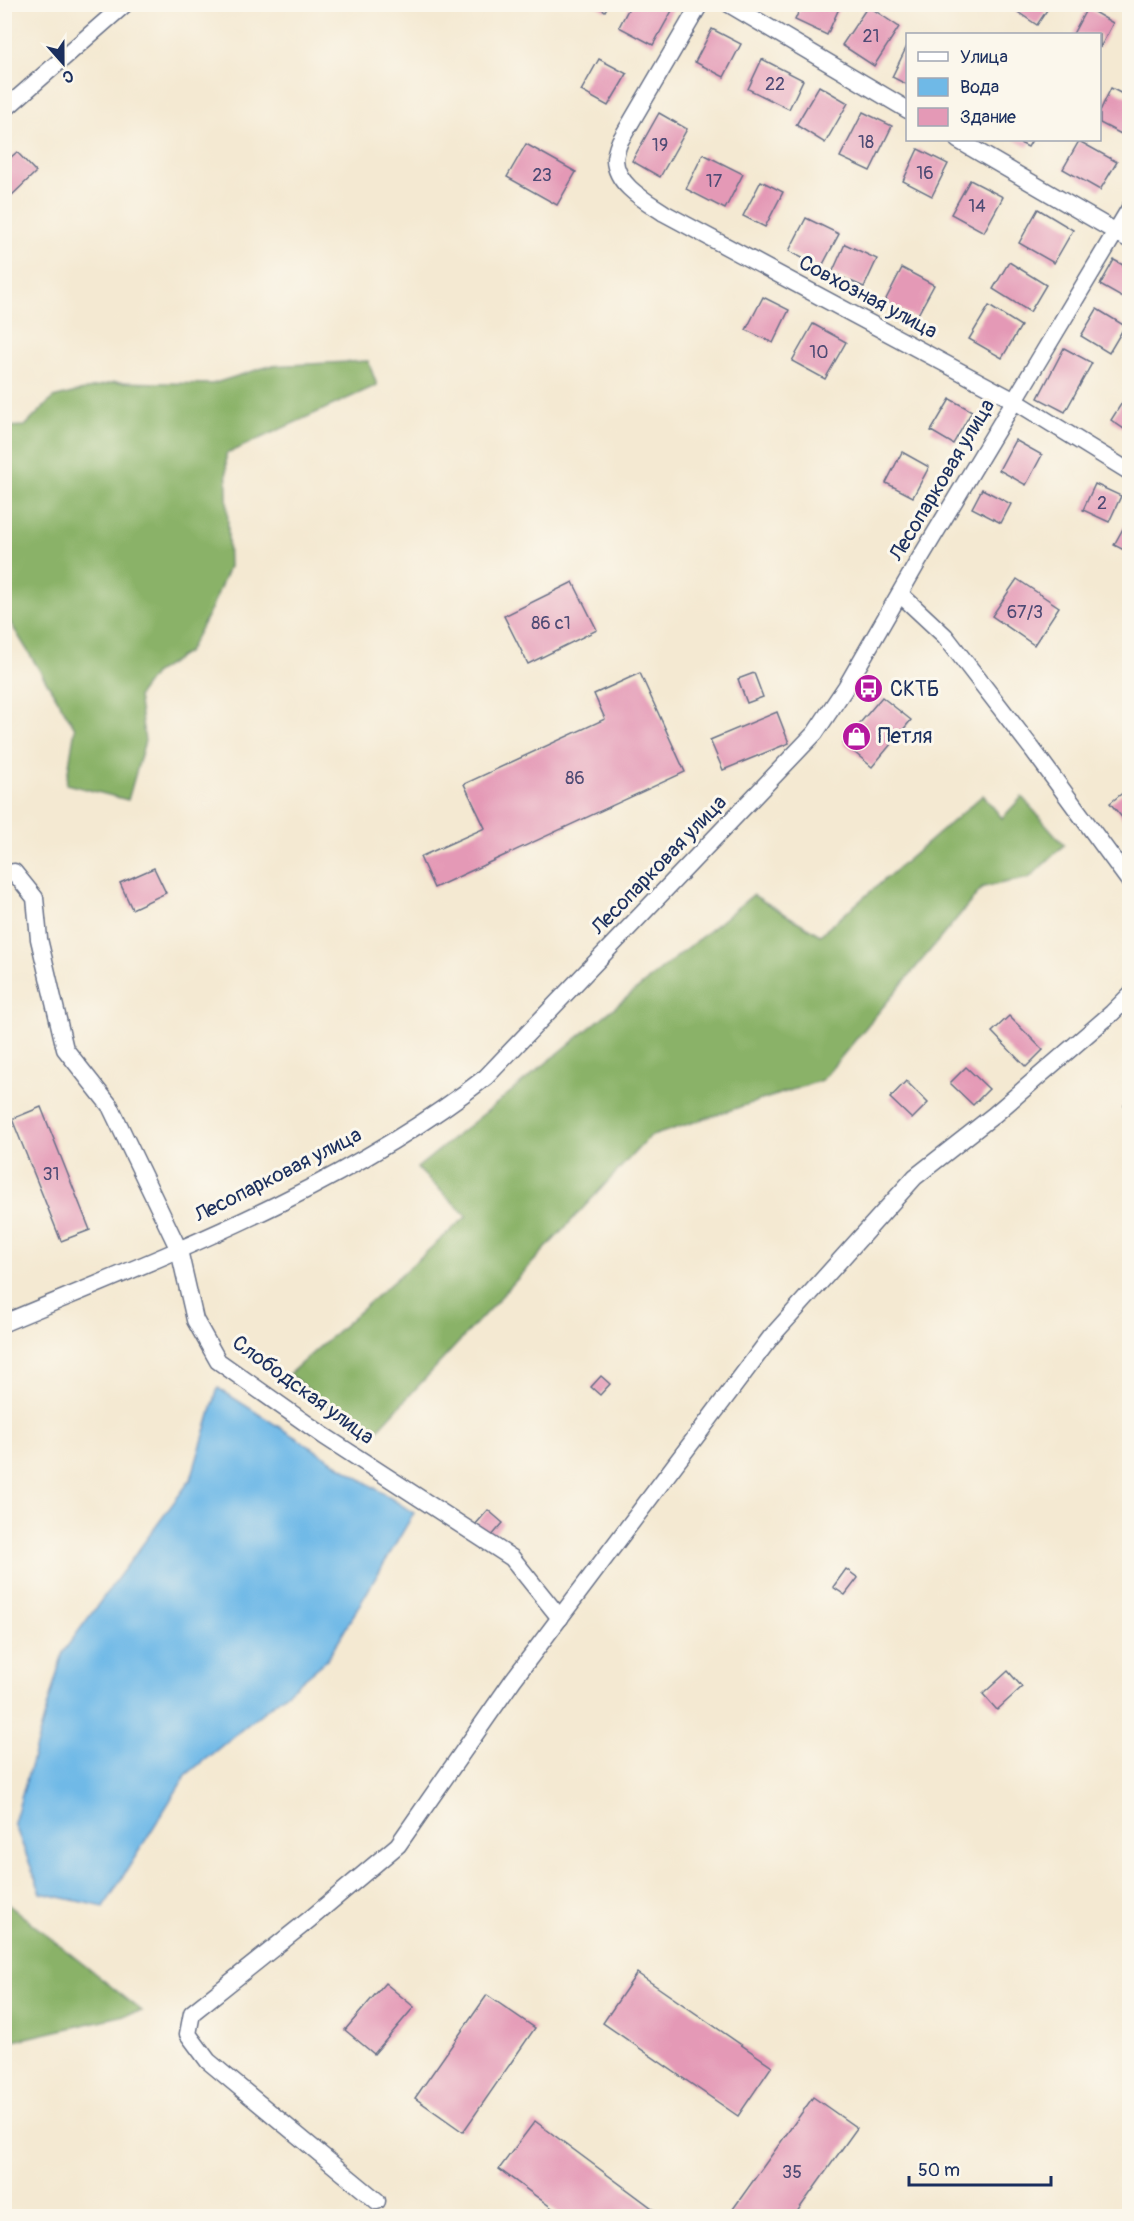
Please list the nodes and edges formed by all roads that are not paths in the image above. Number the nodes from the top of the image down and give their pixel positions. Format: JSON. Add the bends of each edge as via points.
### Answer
{"nodes":[{"id":1,"x":125,"y":4,"type":"edge"},
{"id":2,"x":700,"y":4,"type":"edge"},
{"id":3,"x":729,"y":4,"type":"edge"},
{"id":4,"x":906,"y":109,"type":"edge"},
{"id":5,"x":4,"y":110,"type":"edge"},
{"id":6,"x":960,"y":141,"type":"edge"},
{"id":7,"x":1130,"y":208,"type":"edge"},
{"id":8,"x":1122,"y":236,"type":"edge"},
{"id":9,"x":1016,"y":401,"type":"junction"},
{"id":10,"x":1130,"y":472,"type":"edge"},
{"id":11,"x":900,"y":594,"type":"junction"},
{"id":12,"x":4,"y":873,"type":"edge"},
{"id":13,"x":1130,"y":882,"type":"edge"},
{"id":14,"x":1130,"y":995,"type":"edge"},
{"id":15,"x":179,"y":1250,"type":"junction"},
{"id":16,"x":4,"y":1323,"type":"edge"},
{"id":17,"x":560,"y":1618,"type":"junction"},
{"id":18,"x":377,"y":2201,"type":"dead end"}],
"edges":[{"from":1,"to":5,"type":"street"},
{"from":2,"to":9,"type":"street","name":"Совхозная улица","via":[[620,141],[615,160],[620,176],[638,196],[655,207]]},
{"from":3,"to":4,"type":"street"},
{"from":6,"to":8,"type":"street"},
{"from":7,"to":8,"type":"street","name":"Лесопарковая улица"},
{"from":8,"to":9,"type":"street","name":"Лесопарковая улица"},
{"from":9,"to":10,"type":"street","name":"Совхозная улица"},
{"from":9,"to":11,"type":"street","name":"Лесопарковая улица"},
{"from":11,"to":13,"type":"street","via":[[945,636]]},
{"from":11,"to":15,"type":"street","name":"Лесопарковая улица","via":[[815,733],[486,1077],[451,1104],[345,1170]]},
{"from":12,"to":15,"type":"street","name":"Слободская улица","via":[[14,872],[35,898],[39,939],[65,1048],[110,1106]]},
{"from":14,"to":17,"type":"street","via":[[1003,1107],[915,1177],[771,1337]]},
{"from":15,"to":16,"type":"street","name":"Лесопарковая улица"},
{"from":15,"to":17,"type":"street","name":"Слободская улица","via":[[195,1320],[218,1361],[324,1436],[512,1558]]},
{"from":17,"to":18,"type":"street","via":[[398,1845],[192,2013],[188,2034],[208,2061]]}]}
